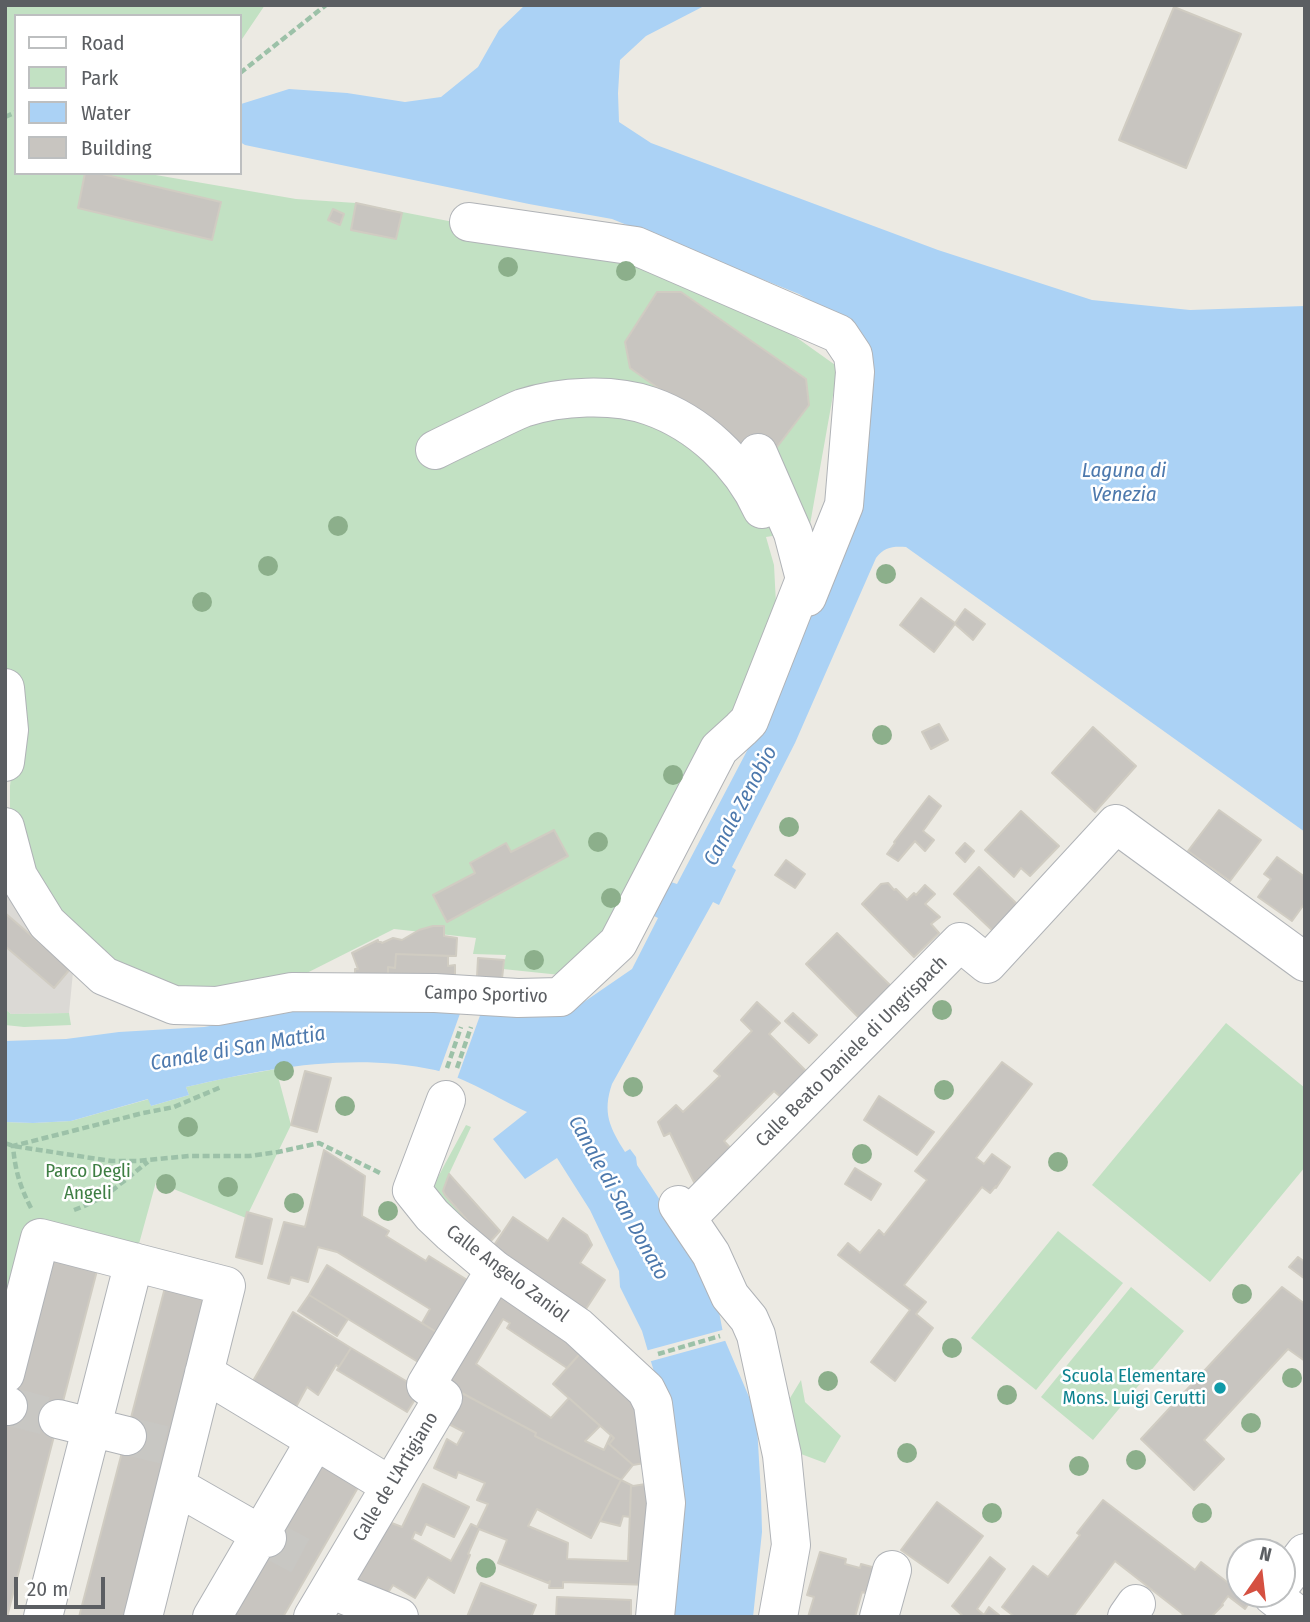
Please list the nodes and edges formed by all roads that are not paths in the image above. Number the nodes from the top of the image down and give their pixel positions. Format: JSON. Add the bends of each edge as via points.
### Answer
{"nodes":[{"id":1,"x":470,"y":222,"type":"dead end"},
{"id":2,"x":435,"y":450,"type":"dead end"},
{"id":3,"x":758,"y":453,"type":"dead end"},
{"id":4,"x":792,"y":612,"type":"junction"},
{"id":5,"x":5,"y":688,"type":"edge"},
{"id":6,"x":5,"y":762,"type":"edge"},
{"id":7,"x":5,"y":827,"type":"edge"},
{"id":8,"x":1305,"y":962,"type":"edge"},
{"id":9,"x":518,"y":998,"type":"junction"},
{"id":10,"x":448,"y":1084,"type":"road end"},
{"id":11,"x":134,"y":1262,"type":"junction"},
{"id":12,"x":495,"y":1269,"type":"junction"},
{"id":13,"x":204,"y":1373,"type":"junction"},
{"id":14,"x":6,"y":1395,"type":"edge"},
{"id":15,"x":315,"y":1441,"type":"junction"},
{"id":16,"x":176,"y":1486,"type":"junction"},
{"id":17,"x":391,"y":1486,"type":"junction"},
{"id":18,"x":264,"y":1536,"type":"junction"},
{"id":19,"x":1305,"y":1553,"type":"edge"},
{"id":20,"x":1296,"y":1568,"type":"edge"},
{"id":21,"x":892,"y":1570,"type":"dead end"},
{"id":22,"x":323,"y":1586,"type":"edge"},
{"id":23,"x":43,"y":1617,"type":"edge"},
{"id":24,"x":143,"y":1617,"type":"edge"},
{"id":25,"x":212,"y":1617,"type":"edge"},
{"id":26,"x":399,"y":1617,"type":"edge"},
{"id":27,"x":654,"y":1617,"type":"edge"},
{"id":28,"x":779,"y":1617,"type":"edge"},
{"id":29,"x":879,"y":1617,"type":"edge"}],
"edges":[{"from":1,"to":9,"type":"street","via":[[636,246],[839,334],[853,355],[855,372],[844,505],[756,724],[650,915],[629,964],[564,1009],[517,1007]]},
{"from":2,"to":4,"type":"street","via":[[546,402],[601,398],[649,405],[709,440],[754,491],[772,536]]},
{"from":3,"to":4,"type":"street","name":"Campo Sportivo","via":[[793,533],[805,579]]},
{"from":4,"to":9,"type":"street","name":"Campo Sportivo","via":[[749,721],[719,749],[618,943],[560,997]]},
{"from":5,"to":6,"type":"street","via":[[9,730]]},
{"from":7,"to":9,"type":"street","name":"Campo Sportivo","via":[[18,876],[47,923],[104,976],[174,1005],[217,1006],[292,992],[435,993],[467,1020]]},
{"from":8,"to":28,"type":"street","name":"Calle Beato Daniele di Ungrispach","via":[[1116,824],[987,964],[960,943],[682,1212],[749,1320],[741,1330],[759,1346],[782,1455],[791,1545]]},
{"from":10,"to":12,"type":"street","name":"Calle Angelo Zaniol","via":[[412,1189],[432,1215]]},
{"from":11,"to":13,"type":"street","via":[[226,1286]]},
{"from":11,"to":14,"type":"street","via":[[40,1233]]},
{"from":11,"to":23,"type":"street"},
{"from":12,"to":17,"type":"street","name":"Calle de L'Artigiano","via":[[426,1384],[443,1398]]},
{"from":12,"to":27,"type":"street","name":"Calle Angelo Zaniol","via":[[578,1326],[631,1372],[653,1404],[666,1503]]},
{"from":13,"to":15,"type":"street"},
{"from":13,"to":16,"type":"street","via":[[181,1449]]},
{"from":15,"to":17,"type":"street"},
{"from":15,"to":18,"type":"street"},
{"from":16,"to":18,"type":"street"},
{"from":16,"to":24,"type":"street"},
{"from":17,"to":22,"type":"street","name":"Calle de L'Artigiano"},
{"from":18,"to":25,"type":"street"},
{"from":19,"to":20,"type":"street"},
{"from":21,"to":29,"type":"street"},
{"from":22,"to":26,"type":"street"}]}
